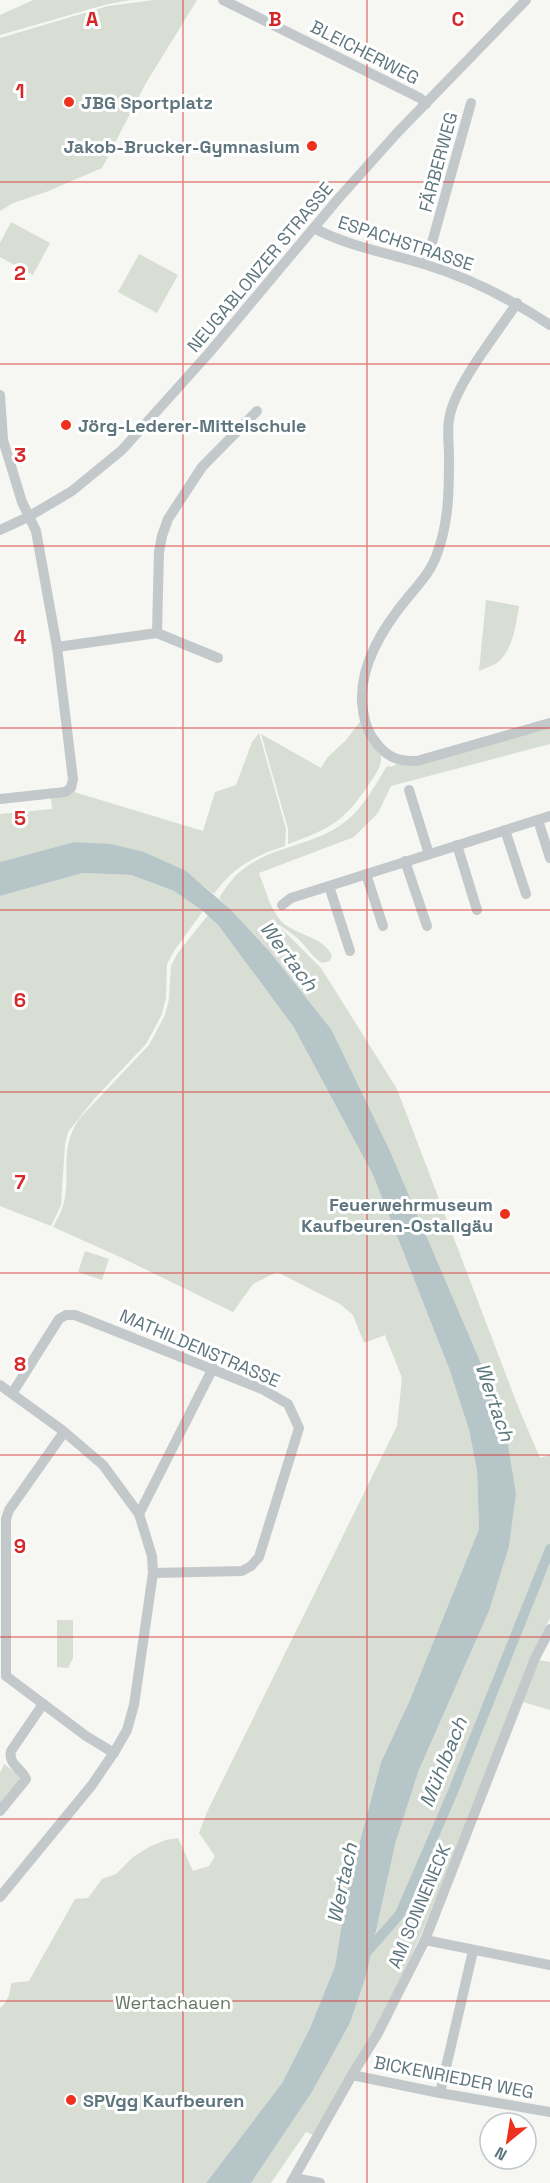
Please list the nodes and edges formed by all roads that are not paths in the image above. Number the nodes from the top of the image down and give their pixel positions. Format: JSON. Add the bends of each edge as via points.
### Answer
{"nodes":[{"id":1,"x":223,"y":0,"type":"edge"},
{"id":2,"x":526,"y":0,"type":"edge"},
{"id":3,"x":426,"y":104,"type":"junction"},
{"id":4,"x":471,"y":104,"type":"dead end"},
{"id":5,"x":314,"y":228,"type":"junction"},
{"id":6,"x":426,"y":264,"type":"junction"},
{"id":7,"x":517,"y":303,"type":"junction"},
{"id":8,"x":550,"y":325,"type":"edge"},
{"id":9,"x":0,"y":395,"type":"edge"},
{"id":10,"x":257,"y":411,"type":"dead end"},
{"id":11,"x":2,"y":440,"type":"edge"},
{"id":12,"x":28,"y":517,"type":"junction"},
{"id":13,"x":0,"y":530,"type":"edge"},
{"id":14,"x":157,"y":633,"type":"junction"},
{"id":15,"x":57,"y":647,"type":"junction"},
{"id":16,"x":218,"y":658,"type":"dead end"},
{"id":17,"x":550,"y":723,"type":"edge"},
{"id":18,"x":409,"y":790,"type":"dead end"},
{"id":19,"x":0,"y":799,"type":"edge"},
{"id":20,"x":550,"y":816,"type":"edge"},
{"id":21,"x":538,"y":819,"type":"junction"},
{"id":22,"x":505,"y":830,"type":"junction"},
{"id":23,"x":457,"y":845,"type":"junction"},
{"id":24,"x":429,"y":854,"type":"junction"},
{"id":25,"x":550,"y":858,"type":"edge"},
{"id":26,"x":405,"y":861,"type":"junction"},
{"id":27,"x":366,"y":874,"type":"junction"},
{"id":28,"x":329,"y":885,"type":"junction"},
{"id":29,"x":526,"y":894,"type":"dead end"},
{"id":30,"x":282,"y":905,"type":"dead end"},
{"id":31,"x":477,"y":910,"type":"dead end"},
{"id":32,"x":383,"y":926,"type":"dead end"},
{"id":33,"x":427,"y":926,"type":"dead end"},
{"id":34,"x":350,"y":951,"type":"dead end"},
{"id":35,"x":213,"y":1368,"type":"junction"},
{"id":36,"x":0,"y":1385,"type":"edge"},
{"id":37,"x":12,"y":1392,"type":"junction"},
{"id":38,"x":64,"y":1432,"type":"junction"},
{"id":39,"x":139,"y":1514,"type":"junction"},
{"id":40,"x":3,"y":1550,"type":"edge"},
{"id":41,"x":153,"y":1573,"type":"junction"},
{"id":42,"x":550,"y":1629,"type":"edge"},
{"id":43,"x":3,"y":1676,"type":"edge"},
{"id":44,"x":43,"y":1704,"type":"junction"},
{"id":45,"x":114,"y":1753,"type":"junction"},
{"id":46,"x":0,"y":1811,"type":"edge"},
{"id":47,"x":0,"y":1897,"type":"edge"},
{"id":48,"x":425,"y":1940,"type":"junction"},
{"id":49,"x":473,"y":1951,"type":"junction"},
{"id":50,"x":550,"y":1965,"type":"edge"},
{"id":51,"x":352,"y":2075,"type":"junction"},
{"id":52,"x":440,"y":2093,"type":"junction"},
{"id":53,"x":550,"y":2112,"type":"edge"},
{"id":54,"x":292,"y":2180,"type":"edge"},
{"id":55,"x":320,"y":2183,"type":"edge"}],
"edges":[{"from":1,"to":3,"type":"street","name":"BLEICHERWEG"},
{"from":2,"to":3,"type":"street","name":"NEUGABLONZER STRASSE"},
{"from":3,"to":5,"type":"street","name":"NEUGABLONZER STRASSE"},
{"from":4,"to":6,"type":"street","name":"FÄRBERWEG"},
{"from":5,"to":6,"type":"street","name":"ESPACHSTRASSE","via":[[338,240]]},
{"from":5,"to":12,"type":"street","name":"NEUGABLONZER STRASSE","via":[[122,450],[83,483]]},
{"from":6,"to":7,"type":"street","name":"ESPACHSTRASSE","via":[[472,280]]},
{"from":7,"to":8,"type":"street","name":"ESPACHSTRASSE"},
{"from":7,"to":17,"type":"street","via":[[453,400],[446,524],[438,552],[422,582],[376,644],[366,667],[363,713],[378,746],[389,757],[405,761],[417,761]]},
{"from":9,"to":11,"type":"street"},
{"from":10,"to":14,"type":"street","via":[[202,467],[168,519],[159,552]]},
{"from":11,"to":12,"type":"street"},
{"from":12,"to":13,"type":"street","name":"NEUGABLONZER STRASSE"},
{"from":12,"to":15,"type":"street","via":[[36,531]]},
{"from":14,"to":15,"type":"street"},
{"from":14,"to":16,"type":"street"},
{"from":15,"to":19,"type":"street","via":[[73,784],[65,792]]},
{"from":18,"to":24,"type":"street"},
{"from":20,"to":21,"type":"street"},
{"from":21,"to":22,"type":"street"},
{"from":21,"to":25,"type":"street"},
{"from":22,"to":23,"type":"street"},
{"from":22,"to":29,"type":"street"},
{"from":23,"to":24,"type":"street"},
{"from":23,"to":31,"type":"street"},
{"from":24,"to":26,"type":"street"},
{"from":26,"to":27,"type":"street"},
{"from":26,"to":33,"type":"street"},
{"from":27,"to":28,"type":"street"},
{"from":27,"to":32,"type":"street"},
{"from":28,"to":30,"type":"street"},
{"from":28,"to":34,"type":"street"},
{"from":35,"to":37,"type":"street","name":"MATHILDENSTRASSE","via":[[75,1315],[66,1316],[59,1319]]},
{"from":35,"to":39,"type":"street"},
{"from":35,"to":41,"type":"street","name":"MATHILDENSTRASSE","via":[[288,1404],[299,1428],[259,1557],[251,1566],[242,1570]]},
{"from":36,"to":37,"type":"street"},
{"from":37,"to":38,"type":"street"},
{"from":38,"to":39,"type":"street","via":[[103,1465]]},
{"from":38,"to":40,"type":"street","via":[[9,1510]]},
{"from":39,"to":41,"type":"street"},
{"from":40,"to":43,"type":"street"},
{"from":41,"to":45,"type":"street","via":[[134,1705],[127,1730]]},
{"from":42,"to":48,"type":"street","name":"AM SONNENECK","via":[[535,1658]]},
{"from":43,"to":44,"type":"street"},
{"from":44,"to":45,"type":"street"},
{"from":44,"to":46,"type":"street","via":[[11,1751],[11,1762],[26,1779]]},
{"from":45,"to":47,"type":"street"},
{"from":48,"to":49,"type":"street"},
{"from":48,"to":51,"type":"street","name":"AM SONNENECK"},
{"from":49,"to":50,"type":"street"},
{"from":49,"to":52,"type":"street"},
{"from":51,"to":52,"type":"street","name":"BICKENRIEDER WEG"},
{"from":51,"to":54,"type":"street","name":"AM SONNENECK"},
{"from":52,"to":53,"type":"street","name":"BICKENRIEDER WEG"},
{"from":54,"to":55,"type":"street"}]}
